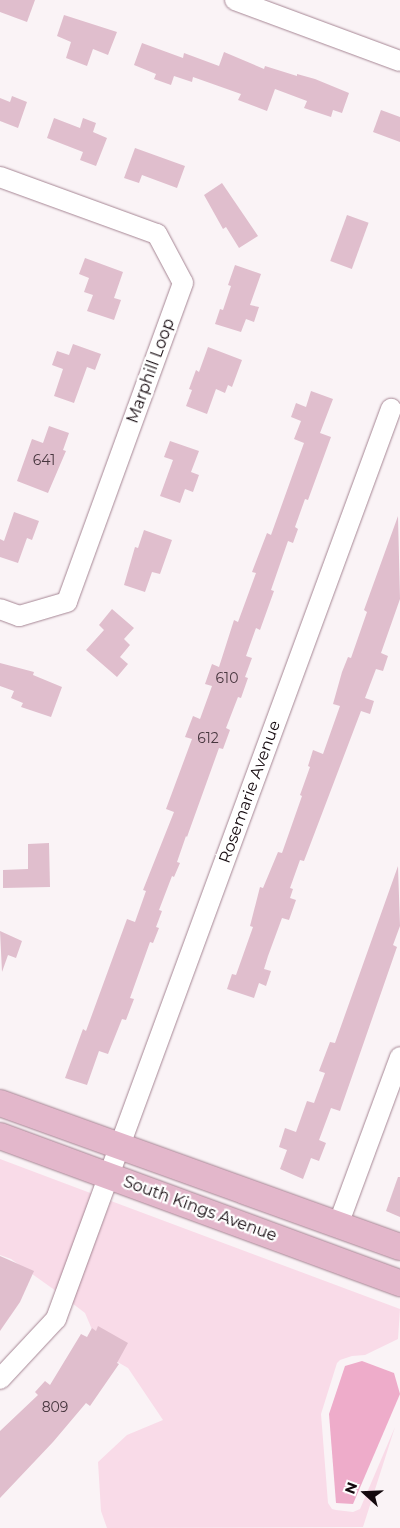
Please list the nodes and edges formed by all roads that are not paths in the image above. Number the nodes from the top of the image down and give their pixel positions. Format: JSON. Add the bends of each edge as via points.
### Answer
{"nodes":[{"id":1,"x":248,"y":2,"type":"edge"},
{"id":2,"x":400,"y":61,"type":"edge"},
{"id":3,"x":0,"y":177,"type":"edge"},
{"id":4,"x":391,"y":409,"type":"dead end"},
{"id":5,"x":0,"y":609,"type":"edge"},
{"id":6,"x":400,"y":1058,"type":"edge"},
{"id":7,"x":0,"y":1102,"type":"edge"},
{"id":8,"x":0,"y":1136,"type":"edge"},
{"id":9,"x":120,"y":1146,"type":"junction"},
{"id":10,"x":110,"y":1175,"type":"junction"},
{"id":11,"x":338,"y":1225,"type":"junction"},
{"id":12,"x":400,"y":1247,"type":"edge"},
{"id":13,"x":400,"y":1282,"type":"edge"},
{"id":14,"x":0,"y":1379,"type":"edge"}],
"edges":[{"from":1,"to":2,"type":"street"},
{"from":3,"to":5,"type":"street","name":"Marphill Loop","via":[[157,234],[183,283],[67,602],[19,616]]},
{"from":4,"to":9,"type":"street","name":"Rosemarie Avenue"},
{"from":6,"to":11,"type":"street"},
{"from":7,"to":9,"type":"main road","name":"South Kings Avenue"},
{"from":8,"to":10,"type":"main road","name":"South Kings Avenue"},
{"from":9,"to":10,"type":"street","name":"Rosemarie Avenue"},
{"from":9,"to":11,"type":"main road","name":"South Kings Avenue"},
{"from":10,"to":13,"type":"main road","name":"South Kings Avenue"},
{"from":10,"to":14,"type":"street","name":"Rosemarie Avenue","via":[[56,1319]]},
{"from":11,"to":12,"type":"main road","name":"South Kings Avenue"}]}
